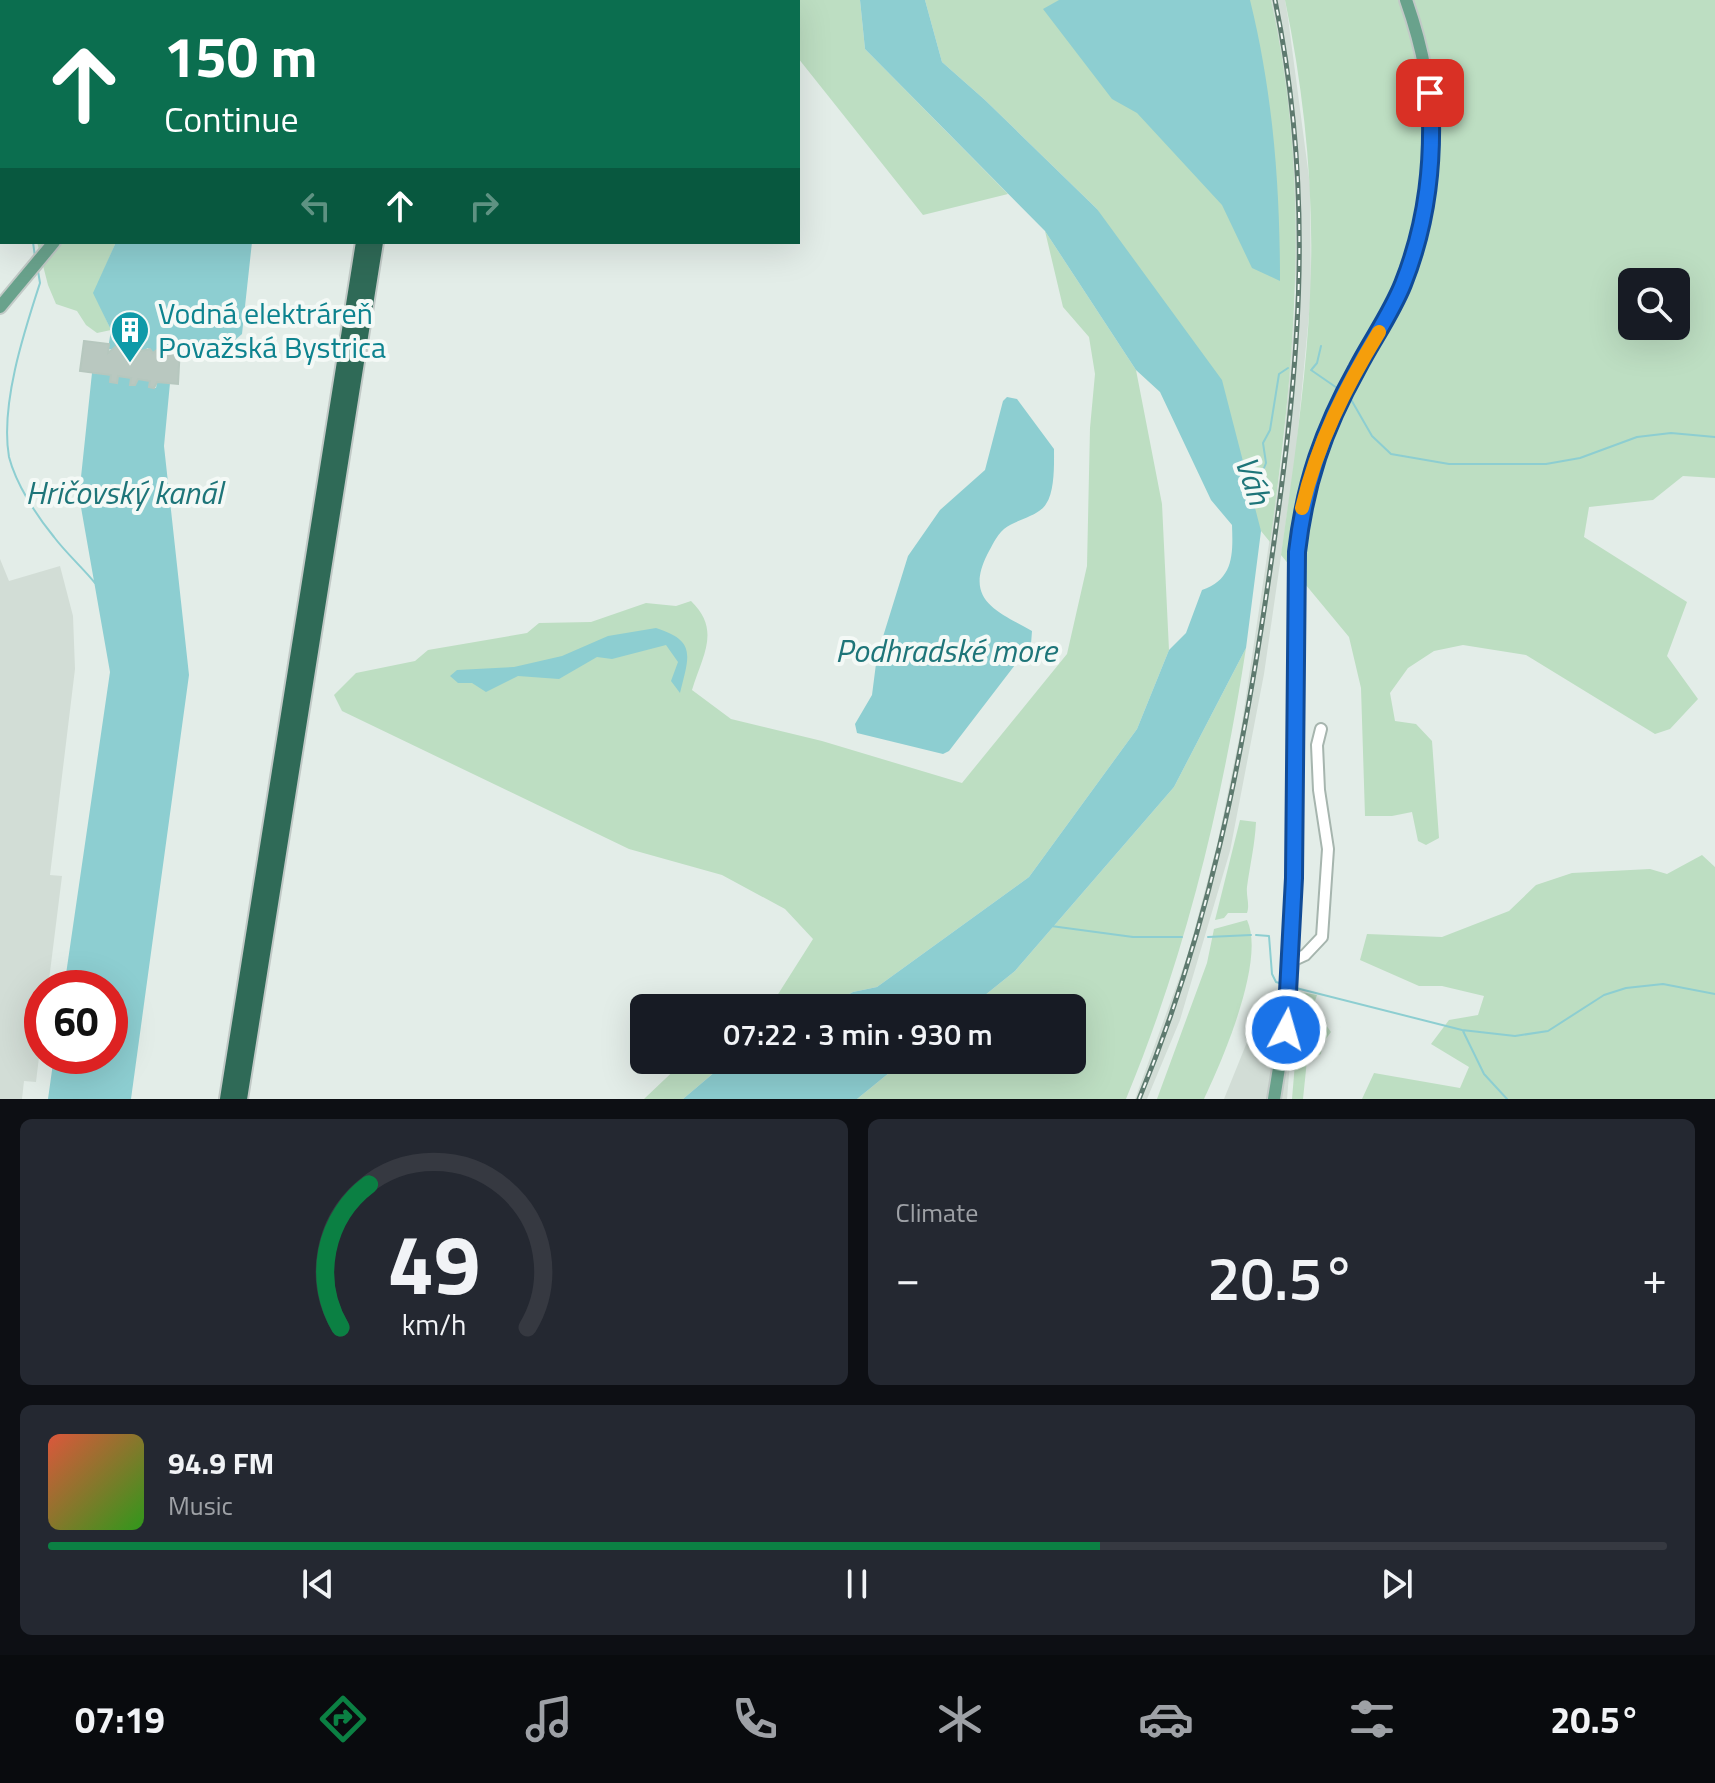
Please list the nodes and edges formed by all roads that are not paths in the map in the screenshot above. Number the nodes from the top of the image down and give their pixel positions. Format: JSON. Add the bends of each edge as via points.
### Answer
{"nodes":[{"id":1,"x":1406,"y":0,"type":"edge"},
{"id":2,"x":52,"y":244,"type":"edge"},
{"id":3,"x":363,"y":244,"type":"edge"},
{"id":4,"x":376,"y":244,"type":"edge"},
{"id":5,"x":0,"y":307,"type":"edge"},
{"id":6,"x":1321,"y":729,"type":"dead end"},
{"id":7,"x":1292,"y":961,"type":"junction"},
{"id":8,"x":227,"y":1099,"type":"edge"},
{"id":9,"x":240,"y":1099,"type":"edge"},
{"id":10,"x":1274,"y":1099,"type":"edge"}],
"edges":[{"from":1,"to":7,"type":"main road","via":[[1430,93],[1429,194],[1403,284],[1336,407],[1302,508]]},
{"from":2,"to":5,"type":"main road"},
{"from":3,"to":8,"type":"highway"},
{"from":4,"to":9,"type":"highway"},
{"from":6,"to":7,"type":"street","via":[[1319,790],[1328,849],[1322,937]]},
{"from":7,"to":10,"type":"main road"}]}
